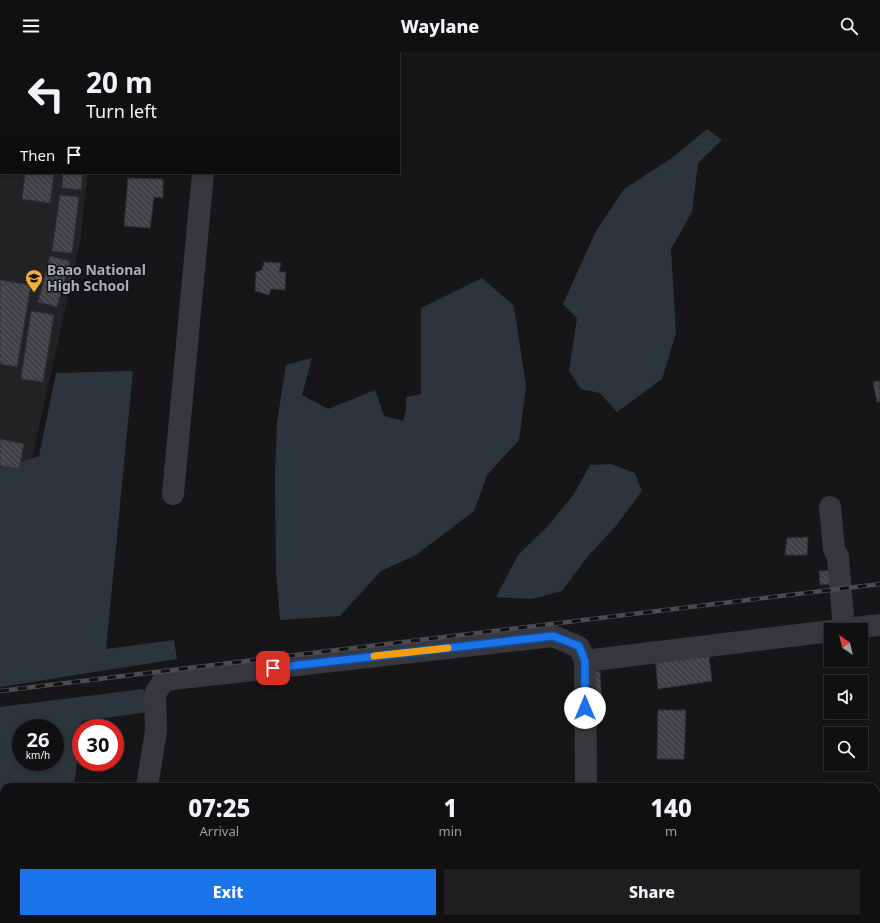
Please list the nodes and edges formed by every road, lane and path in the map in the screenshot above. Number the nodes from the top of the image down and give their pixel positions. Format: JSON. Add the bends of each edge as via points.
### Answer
{"nodes":[{"id":1,"x":203,"y":174,"type":"edge"},
{"id":2,"x":173,"y":494,"type":"dead end"},
{"id":3,"x":830,"y":507,"type":"dead end"},
{"id":4,"x":837,"y":623,"type":"edge"},
{"id":5,"x":880,"y":624,"type":"edge"},
{"id":6,"x":868,"y":626,"type":"edge"},
{"id":7,"x":824,"y":632,"type":"edge"},
{"id":8,"x":585,"y":661,"type":"junction"},
{"id":9,"x":148,"y":783,"type":"edge"},
{"id":10,"x":586,"y":783,"type":"edge"}],
"edges":[{"from":1,"to":2,"type":"street"},
{"from":3,"to":4,"type":"street","via":[[834,549],[838,557]]},
{"from":5,"to":6,"type":"street"},
{"from":7,"to":8,"type":"street"},
{"from":8,"to":9,"type":"street","via":[[579,646],[553,636],[164,680],[155,694],[156,731]]},
{"from":8,"to":10,"type":"street"}]}
